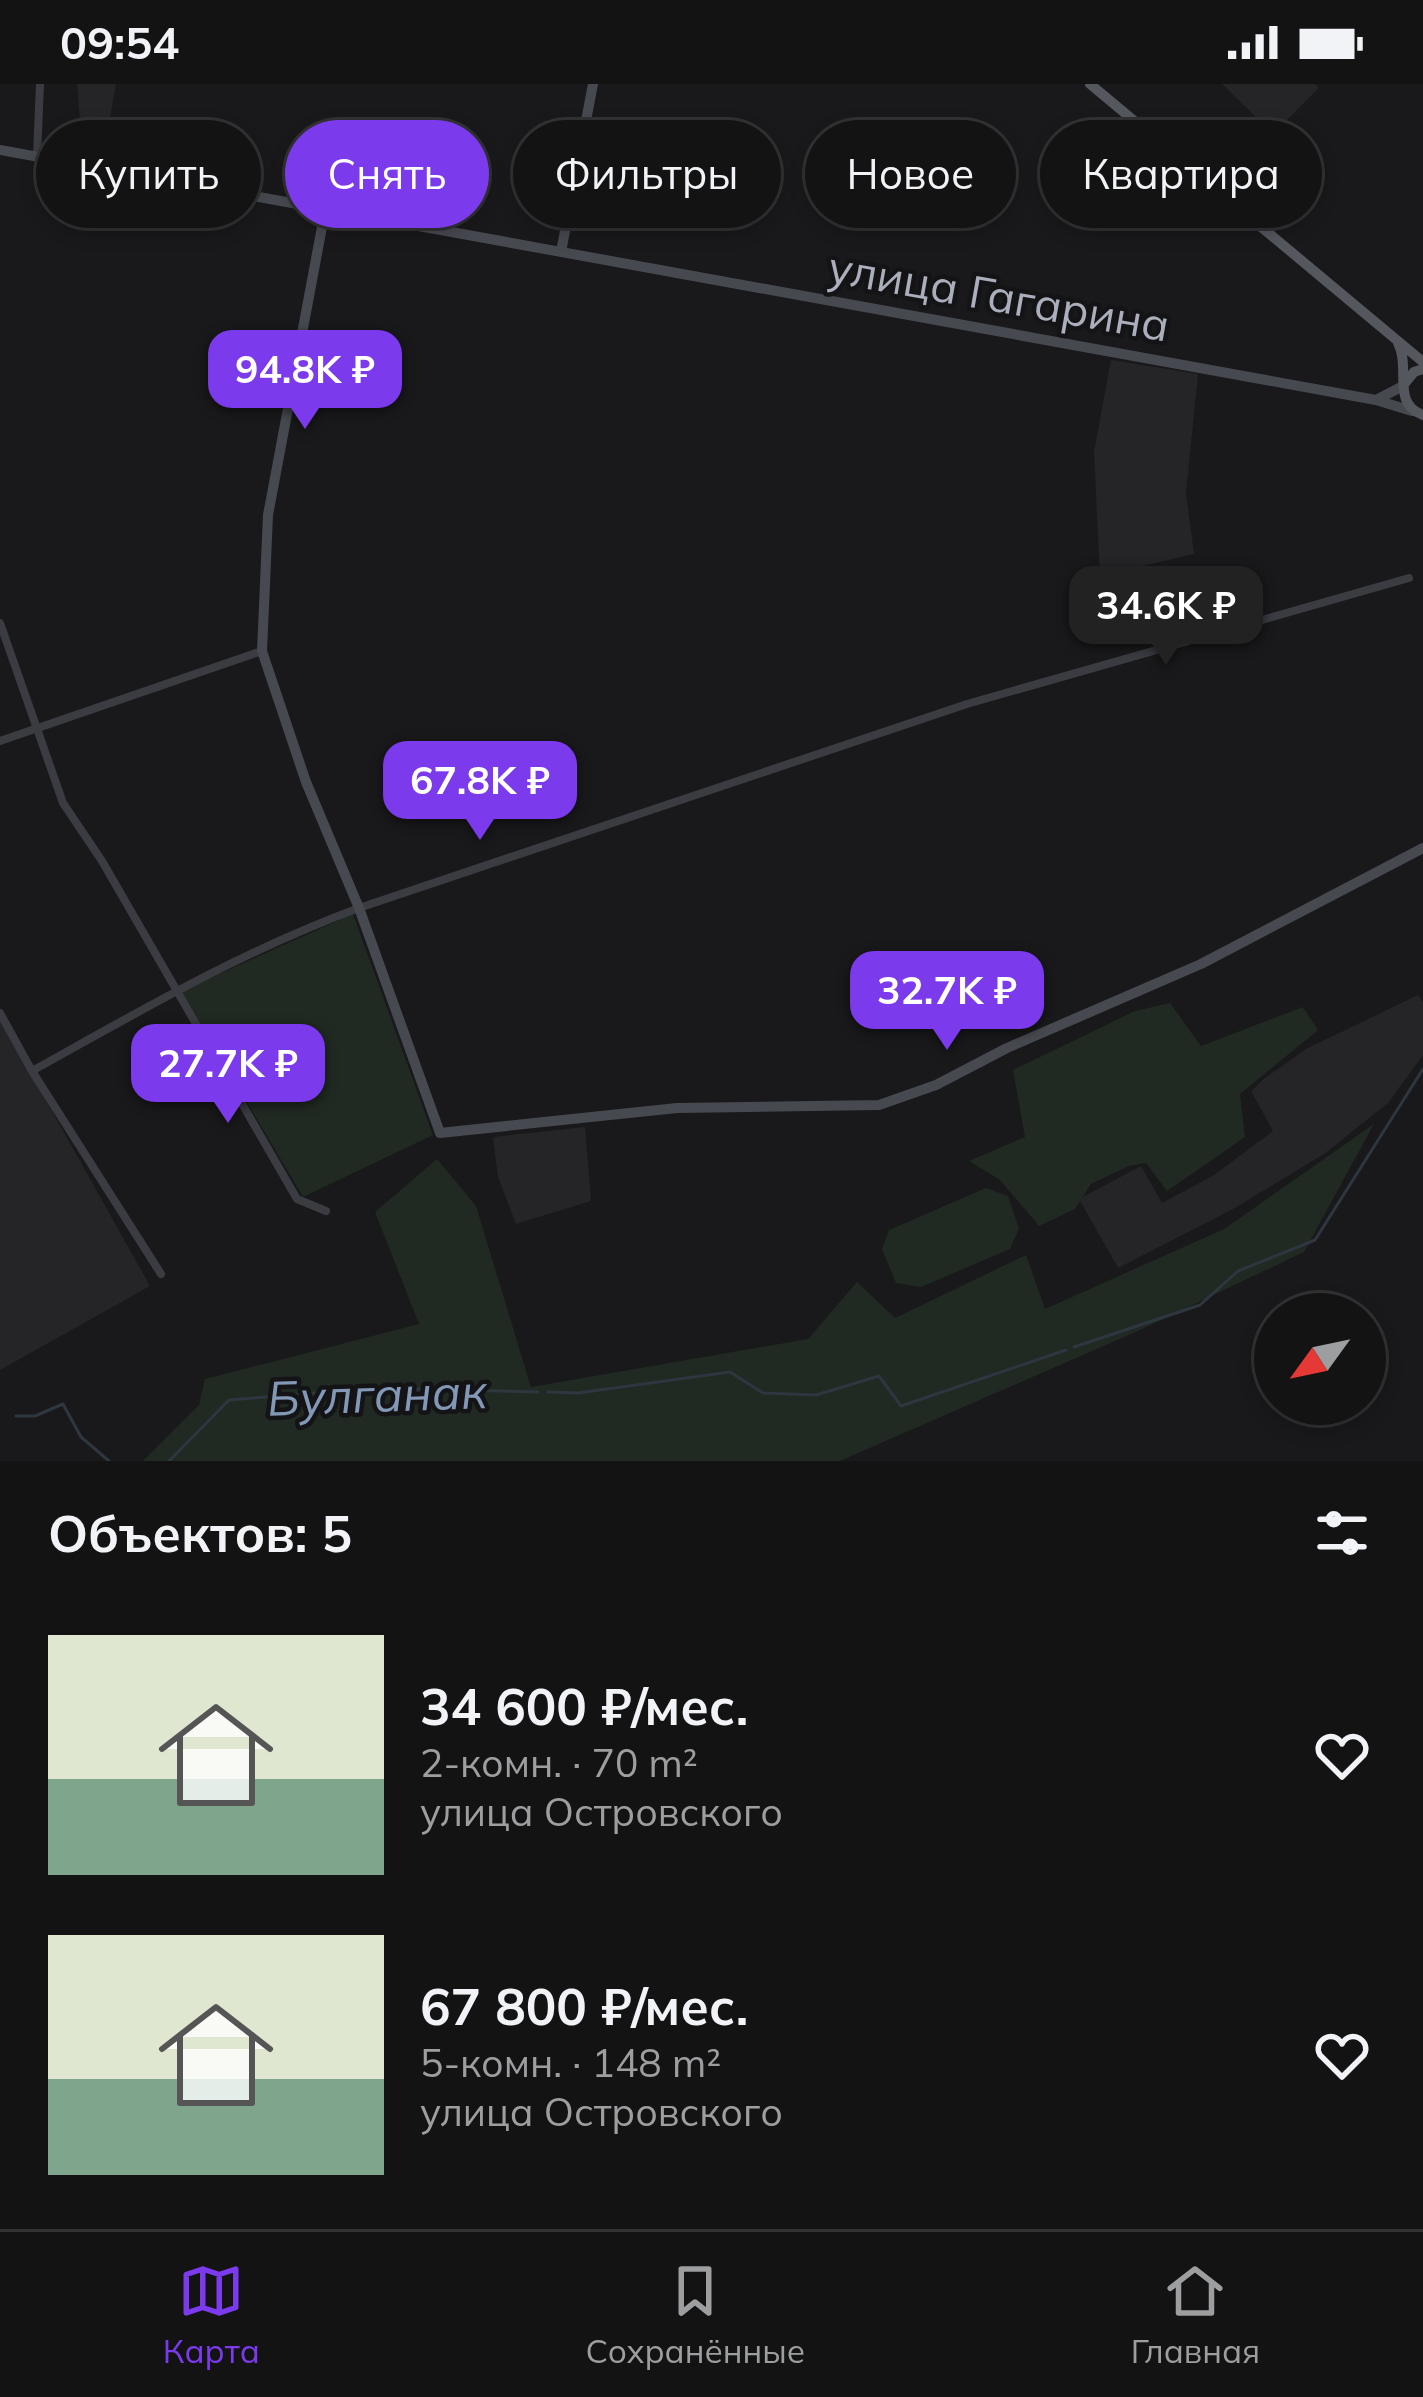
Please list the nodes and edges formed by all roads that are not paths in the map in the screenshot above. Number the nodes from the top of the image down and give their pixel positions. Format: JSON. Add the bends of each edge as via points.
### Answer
{"nodes":[{"id":1,"x":40,"y":84,"type":"edge"},
{"id":2,"x":593,"y":84,"type":"edge"},
{"id":3,"x":1090,"y":84,"type":"edge"},
{"id":4,"x":38,"y":120,"type":"edge"},
{"id":5,"x":0,"y":150,"type":"edge"},
{"id":6,"x":36,"y":156,"type":"edge"},
{"id":7,"x":322,"y":228,"type":"edge"},
{"id":8,"x":423,"y":228,"type":"edge"},
{"id":9,"x":561,"y":252,"type":"junction"},
{"id":10,"x":1392,"y":336,"type":"junction"},
{"id":11,"x":1423,"y":365,"type":"edge"},
{"id":12,"x":1403,"y":386,"type":"junction"},
{"id":13,"x":1376,"y":400,"type":"junction"},
{"id":14,"x":1418,"y":413,"type":"edge"},
{"id":15,"x":1408,"y":578,"type":"dead end"},
{"id":16,"x":0,"y":623,"type":"edge"},
{"id":17,"x":262,"y":651,"type":"junction"},
{"id":18,"x":37,"y":730,"type":"junction"},
{"id":19,"x":0,"y":742,"type":"edge"},
{"id":20,"x":1423,"y":848,"type":"edge"},
{"id":21,"x":359,"y":908,"type":"junction"},
{"id":22,"x":173,"y":990,"type":"junction"},
{"id":23,"x":0,"y":1013,"type":"edge"},
{"id":24,"x":32,"y":1071,"type":"junction"},
{"id":25,"x":326,"y":1210,"type":"dead end"},
{"id":26,"x":160,"y":1274,"type":"dead end"}],
"edges":[{"from":1,"to":4,"type":"street"},
{"from":2,"to":9,"type":"main road"},
{"from":3,"to":10,"type":"main road"},
{"from":5,"to":6,"type":"main road","name":"улица Гагарина"},
{"from":7,"to":17,"type":"main road","via":[[271,494]]},
{"from":8,"to":9,"type":"main road","name":"улица Гагарина"},
{"from":9,"to":13,"type":"main road","name":"улица Гагарина"},
{"from":10,"to":11,"type":"main road"},
{"from":10,"to":12,"type":"main road","via":[[1405,359]]},
{"from":11,"to":12,"type":"main road"},
{"from":12,"to":13,"type":"main road"},
{"from":12,"to":14,"type":"main road","via":[[1405,403]]},
{"from":13,"to":14,"type":"main road","name":"улица Гагарина"},
{"from":15,"to":21,"type":"street","via":[[967,704]]},
{"from":16,"to":18,"type":"street"},
{"from":17,"to":18,"type":"street"},
{"from":17,"to":21,"type":"main road"},
{"from":18,"to":19,"type":"street"},
{"from":18,"to":22,"type":"street","via":[[63,803]]},
{"from":20,"to":21,"type":"main road","via":[[1201,964],[879,1105],[677,1108],[440,1133]]},
{"from":21,"to":22,"type":"street"},
{"from":22,"to":24,"type":"street"},
{"from":22,"to":25,"type":"street","via":[[297,1199]]},
{"from":23,"to":24,"type":"street"},
{"from":24,"to":26,"type":"street"}]}
